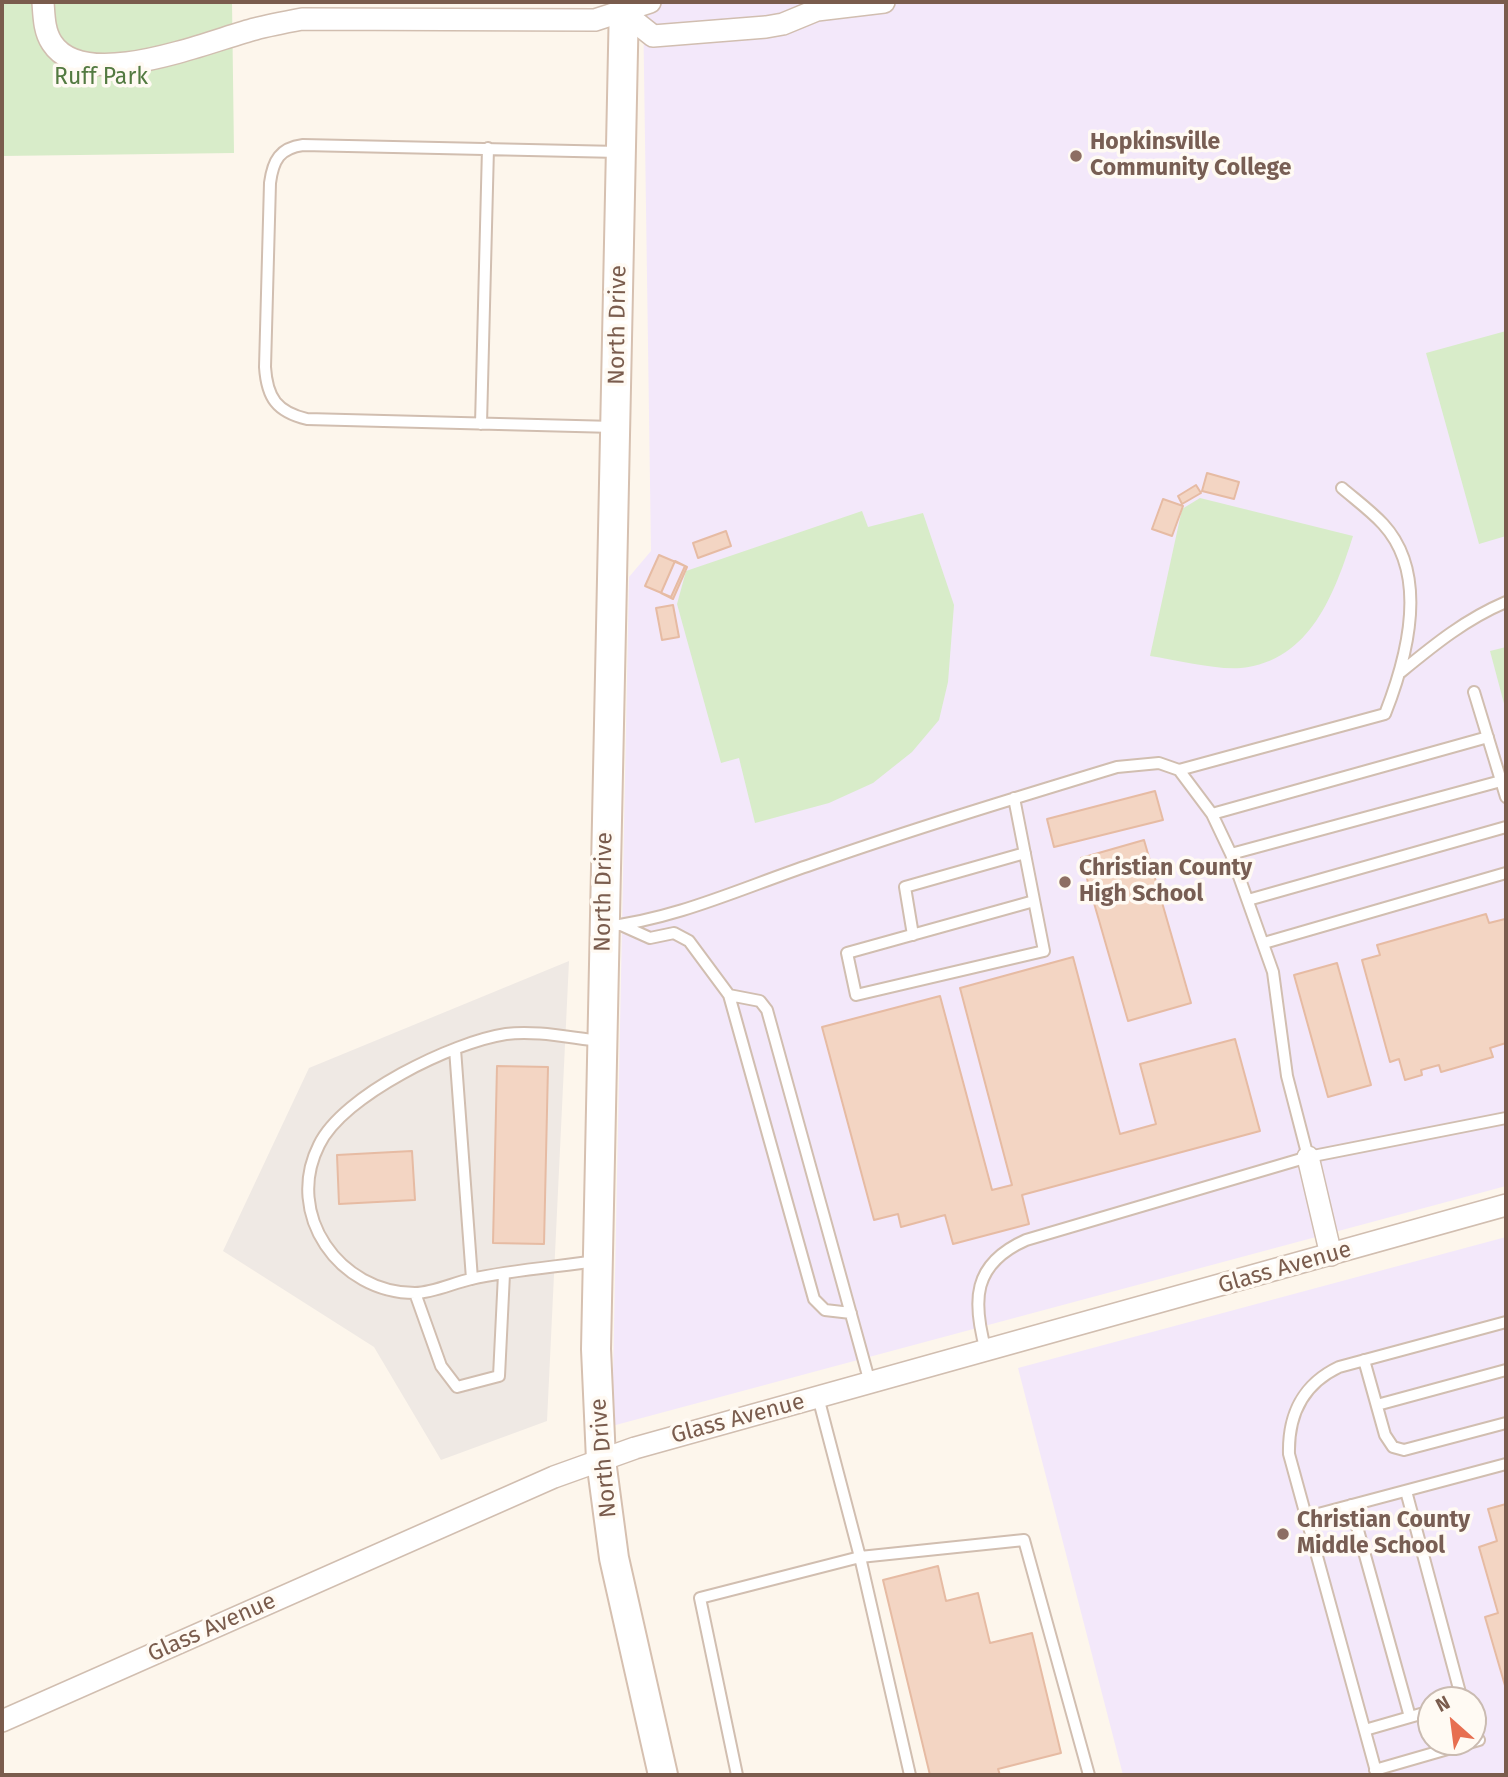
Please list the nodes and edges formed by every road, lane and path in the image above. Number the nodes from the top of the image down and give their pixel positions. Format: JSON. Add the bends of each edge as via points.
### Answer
{"nodes":[{"id":1,"x":43,"y":2,"type":"edge"},
{"id":2,"x":650,"y":2,"type":"edge"},
{"id":3,"x":884,"y":2,"type":"edge"},
{"id":4,"x":624,"y":7,"type":"edge"},
{"id":5,"x":488,"y":148,"type":"junction"},
{"id":6,"x":621,"y":152,"type":"junction"},
{"id":7,"x":481,"y":424,"type":"junction"},
{"id":8,"x":615,"y":427,"type":"junction"},
{"id":9,"x":1342,"y":488,"type":"dead end"},
{"id":10,"x":1506,"y":602,"type":"edge"},
{"id":11,"x":1401,"y":672,"type":"junction"},
{"id":12,"x":1474,"y":692,"type":"dead end"},
{"id":13,"x":1488,"y":737,"type":"junction"},
{"id":14,"x":1179,"y":769,"type":"junction"},
{"id":15,"x":1501,"y":780,"type":"junction"},
{"id":16,"x":1506,"y":797,"type":"edge"},
{"id":17,"x":1014,"y":799,"type":"junction"},
{"id":18,"x":1212,"y":814,"type":"junction"},
{"id":19,"x":1506,"y":827,"type":"edge"},
{"id":20,"x":1024,"y":853,"type":"junction"},
{"id":21,"x":1231,"y":854,"type":"junction"},
{"id":22,"x":1506,"y":873,"type":"edge"},
{"id":23,"x":1248,"y":900,"type":"junction"},
{"id":24,"x":1034,"y":901,"type":"junction"},
{"id":25,"x":612,"y":926,"type":"junction"},
{"id":26,"x":913,"y":935,"type":"junction"},
{"id":27,"x":1264,"y":943,"type":"junction"},
{"id":28,"x":729,"y":995,"type":"junction"},
{"id":29,"x":601,"y":1041,"type":"junction"},
{"id":30,"x":454,"y":1049,"type":"junction"},
{"id":31,"x":1506,"y":1118,"type":"edge"},
{"id":32,"x":1308,"y":1157,"type":"junction"},
{"id":33,"x":1506,"y":1205,"type":"edge"},
{"id":34,"x":1331,"y":1255,"type":"junction"},
{"id":35,"x":597,"y":1261,"type":"junction"},
{"id":36,"x":504,"y":1274,"type":"junction"},
{"id":37,"x":472,"y":1279,"type":"junction"},
{"id":38,"x":415,"y":1293,"type":"junction"},
{"id":39,"x":851,"y":1313,"type":"junction"},
{"id":40,"x":1506,"y":1322,"type":"edge"},
{"id":41,"x":986,"y":1351,"type":"junction"},
{"id":42,"x":1364,"y":1360,"type":"junction"},
{"id":43,"x":1506,"y":1370,"type":"edge"},
{"id":44,"x":870,"y":1383,"type":"junction"},
{"id":45,"x":818,"y":1397,"type":"junction"},
{"id":46,"x":1377,"y":1405,"type":"junction"},
{"id":47,"x":1506,"y":1423,"type":"edge"},
{"id":48,"x":601,"y":1460,"type":"junction"},
{"id":49,"x":1506,"y":1464,"type":"edge"},
{"id":50,"x":1406,"y":1491,"type":"junction"},
{"id":51,"x":1351,"y":1506,"type":"junction"},
{"id":52,"x":1307,"y":1517,"type":"junction"},
{"id":53,"x":860,"y":1557,"type":"junction"},
{"id":54,"x":1458,"y":1686,"type":"edge"},
{"id":55,"x":1417,"y":1715,"type":"edge"},
{"id":56,"x":1410,"y":1717,"type":"junction"},
{"id":57,"x":2,"y":1721,"type":"edge"},
{"id":58,"x":1364,"y":1730,"type":"junction"},
{"id":59,"x":1429,"y":1756,"type":"edge"},
{"id":60,"x":1376,"y":1773,"type":"edge"},
{"id":61,"x":663,"y":1775,"type":"edge"},
{"id":62,"x":737,"y":1775,"type":"edge"},
{"id":63,"x":910,"y":1775,"type":"edge"},
{"id":64,"x":1089,"y":1775,"type":"edge"}],
"edges":[{"from":1,"to":4,"type":"street","via":[[46,32],[61,53],[84,62],[113,63],[163,57],[257,28],[327,17],[595,20]]},
{"from":2,"to":4,"type":"street"},
{"from":3,"to":4,"type":"street","via":[[817,10],[766,27],[653,36]]},
{"from":4,"to":6,"type":"main road","name":"North Drive"},
{"from":5,"to":6,"type":"lane"},
{"from":5,"to":7,"type":"lane"},
{"from":5,"to":7,"type":"lane","via":[[303,145],[283,150],[275,159],[270,183],[265,367],[273,403],[293,416]]},
{"from":6,"to":8,"type":"main road","name":"North Drive"},
{"from":7,"to":8,"type":"lane"},
{"from":8,"to":25,"type":"main road","name":"North Drive"},
{"from":9,"to":11,"type":"lane","via":[[1384,525],[1402,556],[1412,593]]},
{"from":10,"to":11,"type":"lane","via":[[1448,634]]},
{"from":11,"to":14,"type":"lane","via":[[1385,715]]},
{"from":12,"to":13,"type":"lane"},
{"from":13,"to":15,"type":"lane"},
{"from":13,"to":18,"type":"lane"},
{"from":14,"to":17,"type":"lane","via":[[1159,763],[1117,767]]},
{"from":14,"to":18,"type":"lane"},
{"from":15,"to":16,"type":"lane"},
{"from":15,"to":21,"type":"lane"},
{"from":17,"to":20,"type":"lane"},
{"from":17,"to":25,"type":"lane","via":[[704,904]]},
{"from":18,"to":21,"type":"lane"},
{"from":19,"to":23,"type":"lane"},
{"from":20,"to":24,"type":"lane"},
{"from":20,"to":26,"type":"lane","via":[[905,887]]},
{"from":21,"to":23,"type":"lane"},
{"from":22,"to":27,"type":"lane"},
{"from":23,"to":27,"type":"lane"},
{"from":24,"to":26,"type":"lane"},
{"from":24,"to":26,"type":"lane","via":[[1044,951],[856,995],[847,953]]},
{"from":25,"to":28,"type":"lane","via":[[650,938],[674,933],[689,941]]},
{"from":25,"to":29,"type":"main road","name":"North Drive"},
{"from":27,"to":32,"type":"lane","via":[[1278,996],[1287,1076]]},
{"from":28,"to":39,"type":"lane","via":[[760,1001],[766,1010]]},
{"from":28,"to":39,"type":"lane","via":[[814,1298],[825,1310]]},
{"from":29,"to":30,"type":"lane","via":[[507,1034]]},
{"from":29,"to":35,"type":"main road","name":"North Drive"},
{"from":30,"to":37,"type":"lane"},
{"from":30,"to":38,"type":"lane","via":[[394,1077],[343,1114],[319,1144],[308,1184],[313,1228],[336,1261],[369,1283]]},
{"from":31,"to":32,"type":"lane"},
{"from":32,"to":34,"type":"street"},
{"from":32,"to":41,"type":"lane","via":[[1014,1245],[995,1260],[978,1290],[977,1319]]},
{"from":33,"to":34,"type":"street","name":"Glass Avenue"},
{"from":34,"to":41,"type":"street","name":"Glass Avenue"},
{"from":35,"to":36,"type":"lane"},
{"from":35,"to":48,"type":"main road","name":"North Drive"},
{"from":36,"to":37,"type":"lane"},
{"from":36,"to":38,"type":"lane","via":[[499,1376],[457,1387],[442,1366]]},
{"from":37,"to":38,"type":"lane"},
{"from":39,"to":44,"type":"lane"},
{"from":40,"to":42,"type":"lane"},
{"from":41,"to":44,"type":"street","name":"Glass Avenue"},
{"from":42,"to":46,"type":"lane"},
{"from":42,"to":52,"type":"lane","via":[[1322,1375],[1307,1389],[1294,1412],[1289,1454]]},
{"from":43,"to":46,"type":"lane"},
{"from":44,"to":45,"type":"street","name":"Glass Avenue"},
{"from":45,"to":48,"type":"street","name":"Glass Avenue"},
{"from":45,"to":53,"type":"lane"},
{"from":46,"to":47,"type":"lane","via":[[1393,1447],[1405,1450]]},
{"from":48,"to":57,"type":"street","name":"Glass Avenue"},
{"from":48,"to":61,"type":"main road","name":"North Drive","via":[[614,1558]]},
{"from":49,"to":50,"type":"lane"},
{"from":50,"to":51,"type":"lane"},
{"from":50,"to":54,"type":"lane"},
{"from":51,"to":52,"type":"lane"},
{"from":51,"to":56,"type":"lane"},
{"from":52,"to":58,"type":"lane"},
{"from":53,"to":62,"type":"lane","via":[[700,1598]]},
{"from":53,"to":63,"type":"lane"},
{"from":53,"to":64,"type":"lane","via":[[1024,1540]]},
{"from":55,"to":56,"type":"lane"},
{"from":56,"to":58,"type":"lane"},
{"from":58,"to":60,"type":"lane"},
{"from":59,"to":60,"type":"lane"}]}
